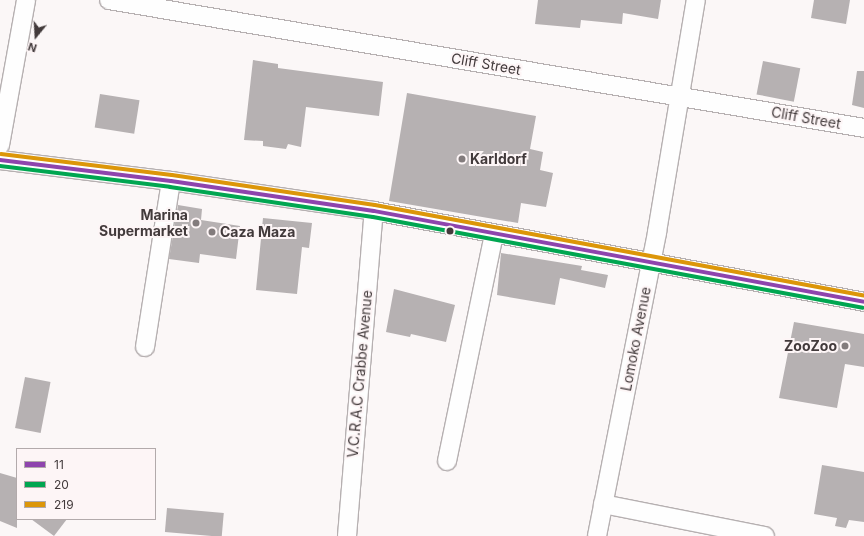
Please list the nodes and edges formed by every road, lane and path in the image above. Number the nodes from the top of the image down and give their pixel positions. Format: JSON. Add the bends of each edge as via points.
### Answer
{"nodes":[{"id":1,"x":26,"y":0,"type":"edge"},
{"id":2,"x":109,"y":0,"type":"edge"},
{"id":3,"x":696,"y":0,"type":"edge"},
{"id":4,"x":681,"y":97,"type":"junction"},
{"id":5,"x":864,"y":128,"type":"edge"},
{"id":6,"x":0,"y":145,"type":"edge"},
{"id":7,"x":0,"y":160,"type":"edge"},
{"id":8,"x":170,"y":181,"type":"junction"},
{"id":9,"x":374,"y":211,"type":"junction"},
{"id":10,"x":494,"y":235,"type":"junction"},
{"id":11,"x":651,"y":262,"type":"junction"},
{"id":12,"x":864,"y":302,"type":"edge"},
{"id":13,"x":145,"y":348,"type":"dead end"},
{"id":14,"x":447,"y":461,"type":"dead end"},
{"id":15,"x":603,"y":504,"type":"junction"},
{"id":16,"x":347,"y":536,"type":"edge"},
{"id":17,"x":597,"y":536,"type":"edge"},
{"id":18,"x":765,"y":536,"type":"edge"}],
"edges":[{"from":1,"to":6,"type":"street"},
{"from":2,"to":4,"type":"street","name":"Cliff Street"},
{"from":3,"to":4,"type":"street","name":"Lomoko Avenue"},
{"from":4,"to":5,"type":"street","name":"Cliff Street"},
{"from":4,"to":11,"type":"street","name":"Lomoko Avenue"},
{"from":7,"to":8,"type":"street"},
{"from":8,"to":9,"type":"street"},
{"from":8,"to":13,"type":"street"},
{"from":9,"to":10,"type":"street"},
{"from":9,"to":16,"type":"street","name":"V.C.R.A.C Crabbe Avenue"},
{"from":10,"to":11,"type":"street"},
{"from":10,"to":14,"type":"street"},
{"from":11,"to":12,"type":"street"},
{"from":11,"to":15,"type":"street","name":"Lomoko Avenue"},
{"from":15,"to":17,"type":"street","name":"Lomoko Avenue"},
{"from":15,"to":18,"type":"street"}]}
